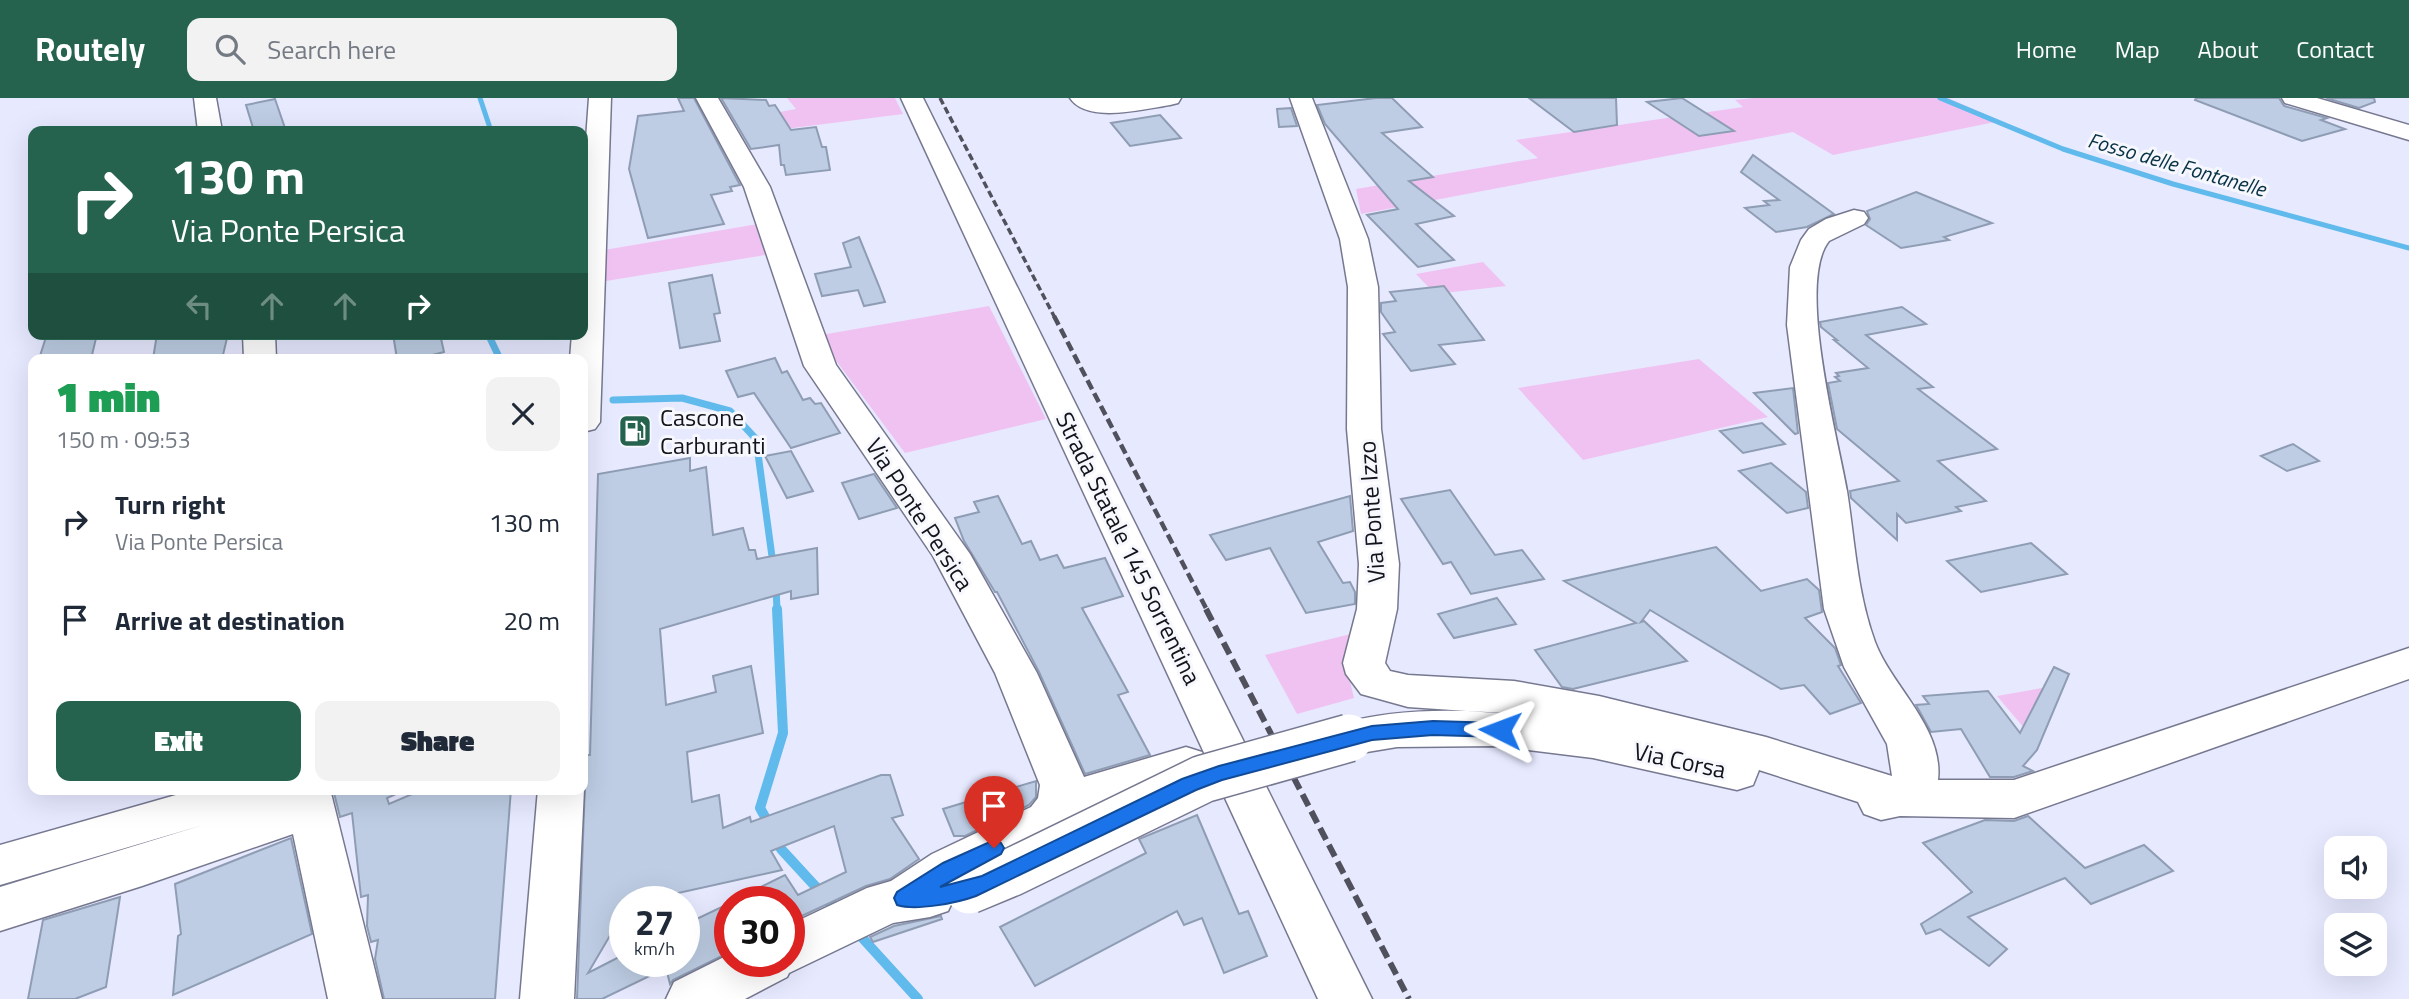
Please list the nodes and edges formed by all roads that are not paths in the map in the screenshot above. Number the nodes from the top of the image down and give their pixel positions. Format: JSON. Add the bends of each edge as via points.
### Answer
{"nodes":[{"id":1,"x":205,"y":98,"type":"edge"},
{"id":2,"x":600,"y":98,"type":"edge"},
{"id":3,"x":707,"y":98,"type":"edge"},
{"id":4,"x":912,"y":98,"type":"edge"},
{"id":5,"x":1082,"y":98,"type":"edge"},
{"id":6,"x":1170,"y":98,"type":"edge"},
{"id":7,"x":1301,"y":98,"type":"edge"},
{"id":8,"x":2292,"y":98,"type":"edge"},
{"id":9,"x":208,"y":126,"type":"edge"},
{"id":10,"x":2409,"y":133,"type":"edge"},
{"id":11,"x":1854,"y":218,"type":"dead end"},
{"id":12,"x":588,"y":320,"type":"edge"},
{"id":13,"x":2409,"y":663,"type":"edge"},
{"id":14,"x":1186,"y":765,"type":"dead end"},
{"id":15,"x":242,"y":795,"type":"edge"},
{"id":16,"x":561,"y":795,"type":"edge"},
{"id":17,"x":1903,"y":798,"type":"junction"},
{"id":18,"x":309,"y":799,"type":"edge"},
{"id":19,"x":1061,"y":803,"type":"junction"},
{"id":20,"x":0,"y":865,"type":"edge"},
{"id":21,"x":0,"y":909,"type":"edge"},
{"id":22,"x":846,"y":923,"type":"edge"},
{"id":23,"x":736,"y":977,"type":"edge"},
{"id":24,"x":355,"y":999,"type":"edge"},
{"id":25,"x":547,"y":999,"type":"edge"},
{"id":26,"x":693,"y":999,"type":"edge"},
{"id":27,"x":1345,"y":999,"type":"edge"}],
"edges":[{"from":1,"to":9,"type":"main road"},
{"from":2,"to":12,"type":"main road"},
{"from":3,"to":19,"type":"main road","name":"Via Ponte Persica","via":[[757,187],[820,366],[951,554],[1016,673],[1058,768],[1063,785]]},
{"from":4,"to":27,"type":"main road","name":"Strada Statale 145 Sorrentina"},
{"from":5,"to":6,"type":"main road","via":[[1095,106]]},
{"from":7,"to":17,"type":"main road","name":"Via Ponte Izzo","via":[[1354,239],[1363,288],[1364,429],[1379,564],[1377,609],[1364,651],[1367,674],[1376,683],[1408,691],[1514,697],[1668,727]]},
{"from":8,"to":10,"type":"main road"},
{"from":11,"to":17,"type":"main road","via":[[1824,230],[1811,246],[1802,285],[1811,406],[1849,626],[1864,665],[1914,755],[1913,788]]},
{"from":13,"to":17,"type":"main road","via":[[2014,799]]},
{"from":14,"to":19,"type":"main road"},
{"from":15,"to":20,"type":"main road"},
{"from":16,"to":25,"type":"main road"},
{"from":17,"to":22,"type":"main road","name":"Via Corsa","bridge":true,"via":[[1858,800],[1681,759],[1522,732],[1433,728],[1385,732],[1203,779],[969,890]]},
{"from":18,"to":21,"type":"main road","via":[[142,866]]},
{"from":18,"to":24,"type":"main road"},
{"from":19,"to":22,"type":"main road","via":[[1048,821]]},
{"from":23,"to":26,"type":"main road"}]}
